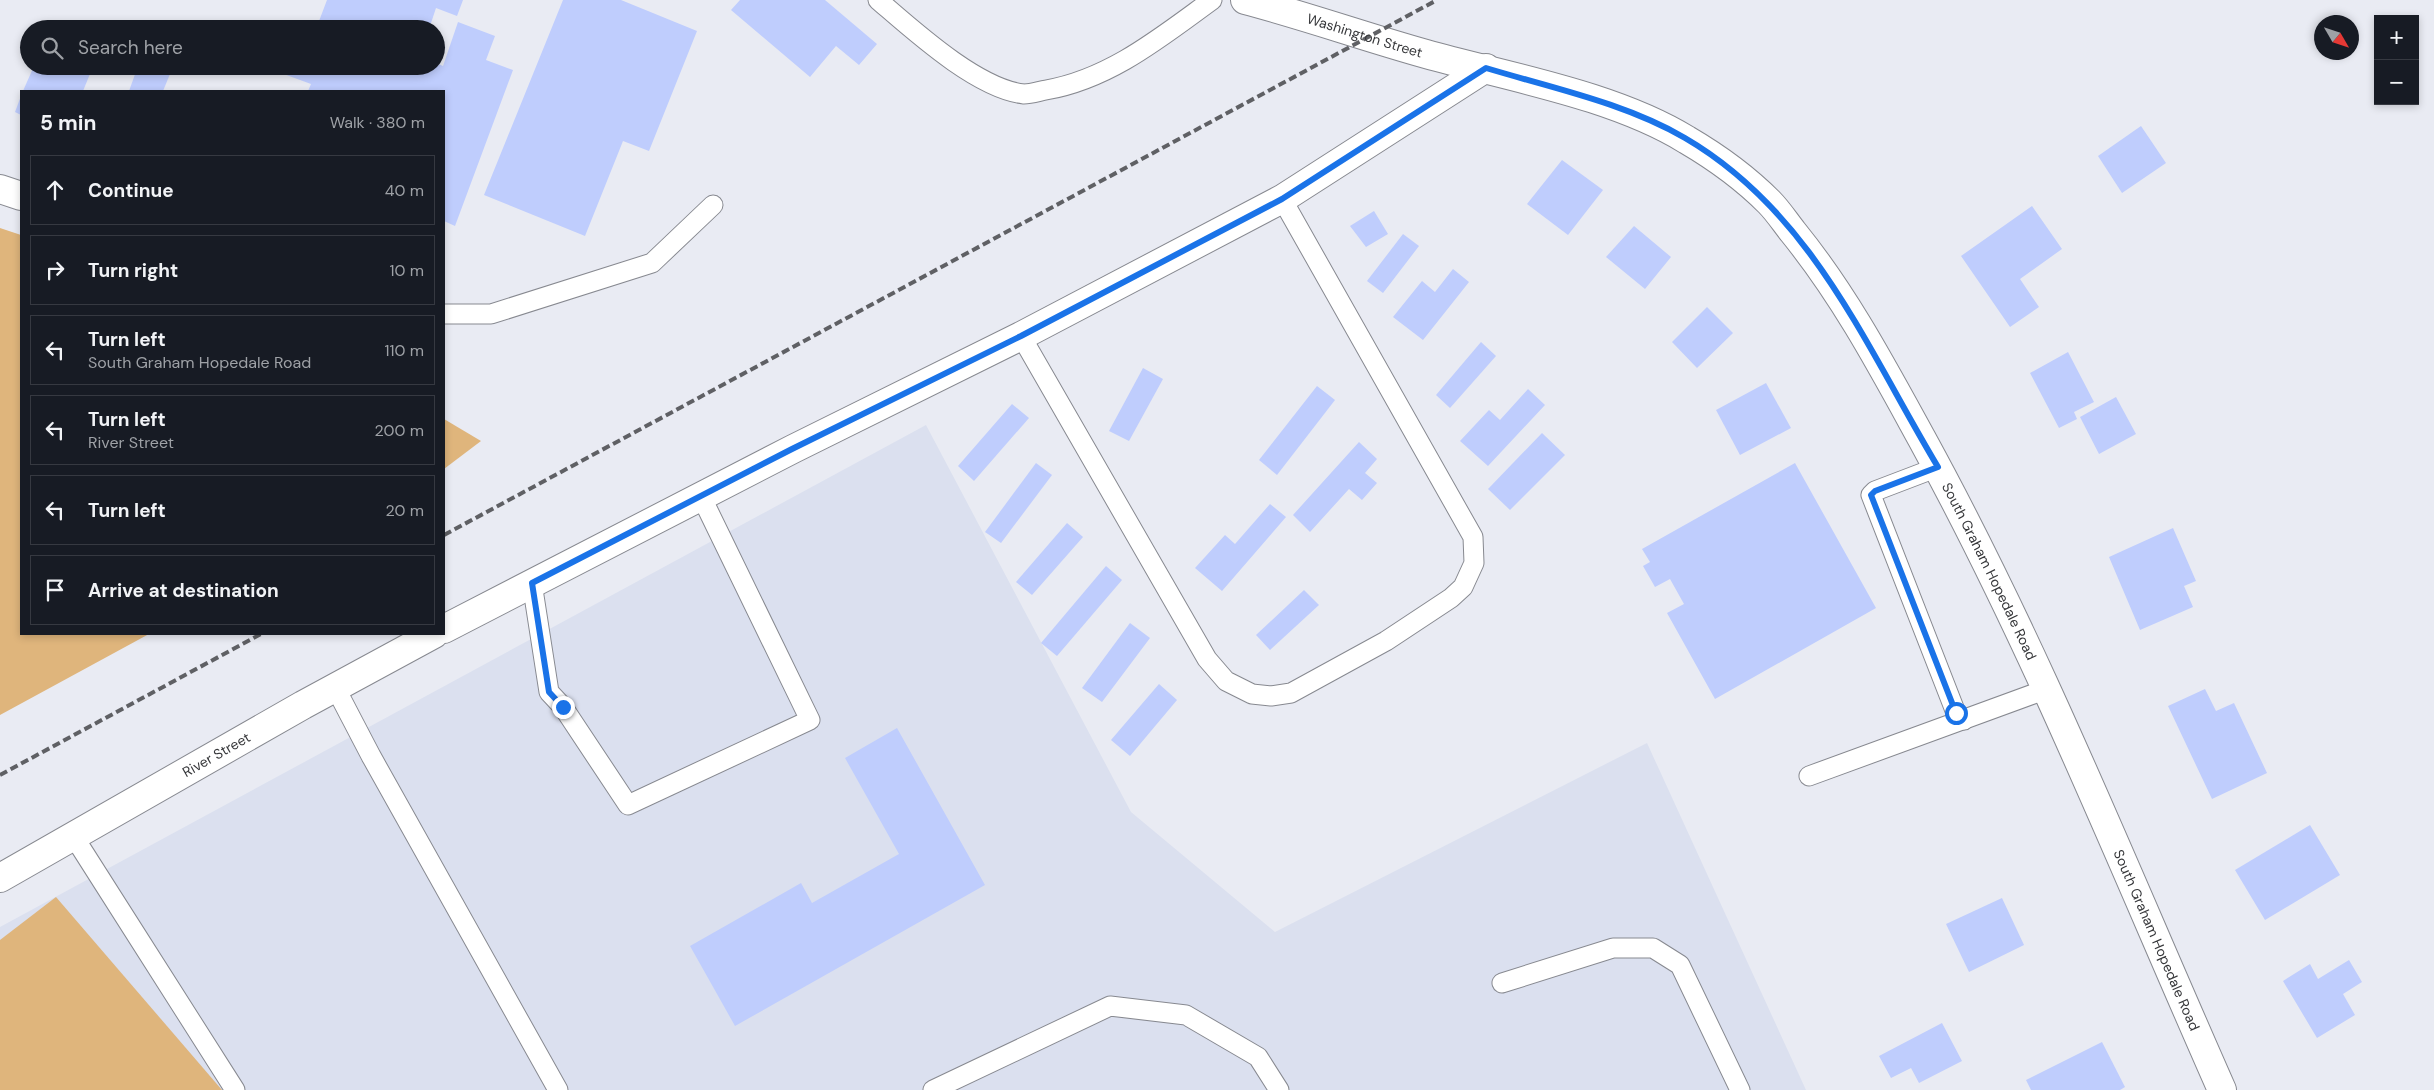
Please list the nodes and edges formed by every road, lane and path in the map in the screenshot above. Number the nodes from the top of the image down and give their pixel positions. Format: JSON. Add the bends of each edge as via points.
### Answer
{"nodes":[{"id":1,"x":878,"y":0,"type":"edge"},
{"id":2,"x":1212,"y":0,"type":"edge"},
{"id":3,"x":1264,"y":2,"type":"edge"},
{"id":4,"x":1486,"y":68,"type":"junction"},
{"id":5,"x":0,"y":189,"type":"edge"},
{"id":6,"x":20,"y":196,"type":"edge"},
{"id":7,"x":1282,"y":199,"type":"junction"},
{"id":8,"x":713,"y":205,"type":"dead end"},
{"id":9,"x":445,"y":314,"type":"edge"},
{"id":10,"x":1021,"y":336,"type":"junction"},
{"id":11,"x":1938,"y":467,"type":"junction"},
{"id":12,"x":701,"y":496,"type":"junction"},
{"id":13,"x":532,"y":583,"type":"junction"},
{"id":14,"x":445,"y":628,"type":"edge"},
{"id":15,"x":432,"y":635,"type":"edge"},
{"id":16,"x":335,"y":687,"type":"junction"},
{"id":17,"x":2047,"y":689,"type":"junction"},
{"id":18,"x":1964,"y":720,"type":"junction"},
{"id":19,"x":1809,"y":776,"type":"dead end"},
{"id":20,"x":74,"y":837,"type":"junction"},
{"id":21,"x":0,"y":878,"type":"edge"},
{"id":22,"x":1502,"y":983,"type":"dead end"},
{"id":23,"x":235,"y":1090,"type":"edge"},
{"id":24,"x":558,"y":1090,"type":"edge"},
{"id":25,"x":934,"y":1090,"type":"edge"},
{"id":26,"x":1279,"y":1090,"type":"edge"},
{"id":27,"x":1740,"y":1090,"type":"edge"},
{"id":28,"x":2222,"y":1090,"type":"edge"}],
"edges":[{"from":1,"to":2,"type":"lane","via":[[949,58],[996,86],[1025,94],[1072,85],[1138,54]]},
{"from":3,"to":4,"type":"street","name":"Washington Street","via":[[1427,54]]},
{"from":4,"to":7,"type":"street"},
{"from":4,"to":11,"type":"street","name":"South Graham Hopedale Road","via":[[1647,120],[1685,138],[1723,163],[1769,202],[1818,262],[1866,337]]},
{"from":5,"to":6,"type":"street"},
{"from":7,"to":10,"type":"street"},
{"from":7,"to":10,"type":"lane","via":[[1473,536],[1474,563],[1463,587],[1451,598],[1386,641],[1291,693],[1252,694],[1226,681],[1207,659]]},
{"from":8,"to":9,"type":"lane","via":[[652,263],[491,314]]},
{"from":10,"to":12,"type":"street"},
{"from":11,"to":17,"type":"street","name":"South Graham Hopedale Road"},
{"from":11,"to":18,"type":"lane","via":[[1871,495],[1956,713]]},
{"from":12,"to":13,"type":"street"},
{"from":12,"to":13,"type":"lane","via":[[810,720],[628,805],[563,707],[549,692]]},
{"from":13,"to":14,"type":"street"},
{"from":15,"to":16,"type":"street","name":"River Street"},
{"from":16,"to":20,"type":"street","name":"River Street"},
{"from":16,"to":24,"type":"lane"},
{"from":17,"to":18,"type":"lane"},
{"from":17,"to":28,"type":"street","name":"South Graham Hopedale Road"},
{"from":18,"to":19,"type":"lane"},
{"from":20,"to":21,"type":"street","name":"River Street"},
{"from":20,"to":23,"type":"lane"},
{"from":22,"to":27,"type":"lane","via":[[1613,948],[1654,948],[1680,965]]},
{"from":25,"to":26,"type":"lane","via":[[1110,1006],[1186,1015],[1258,1057]]}]}
